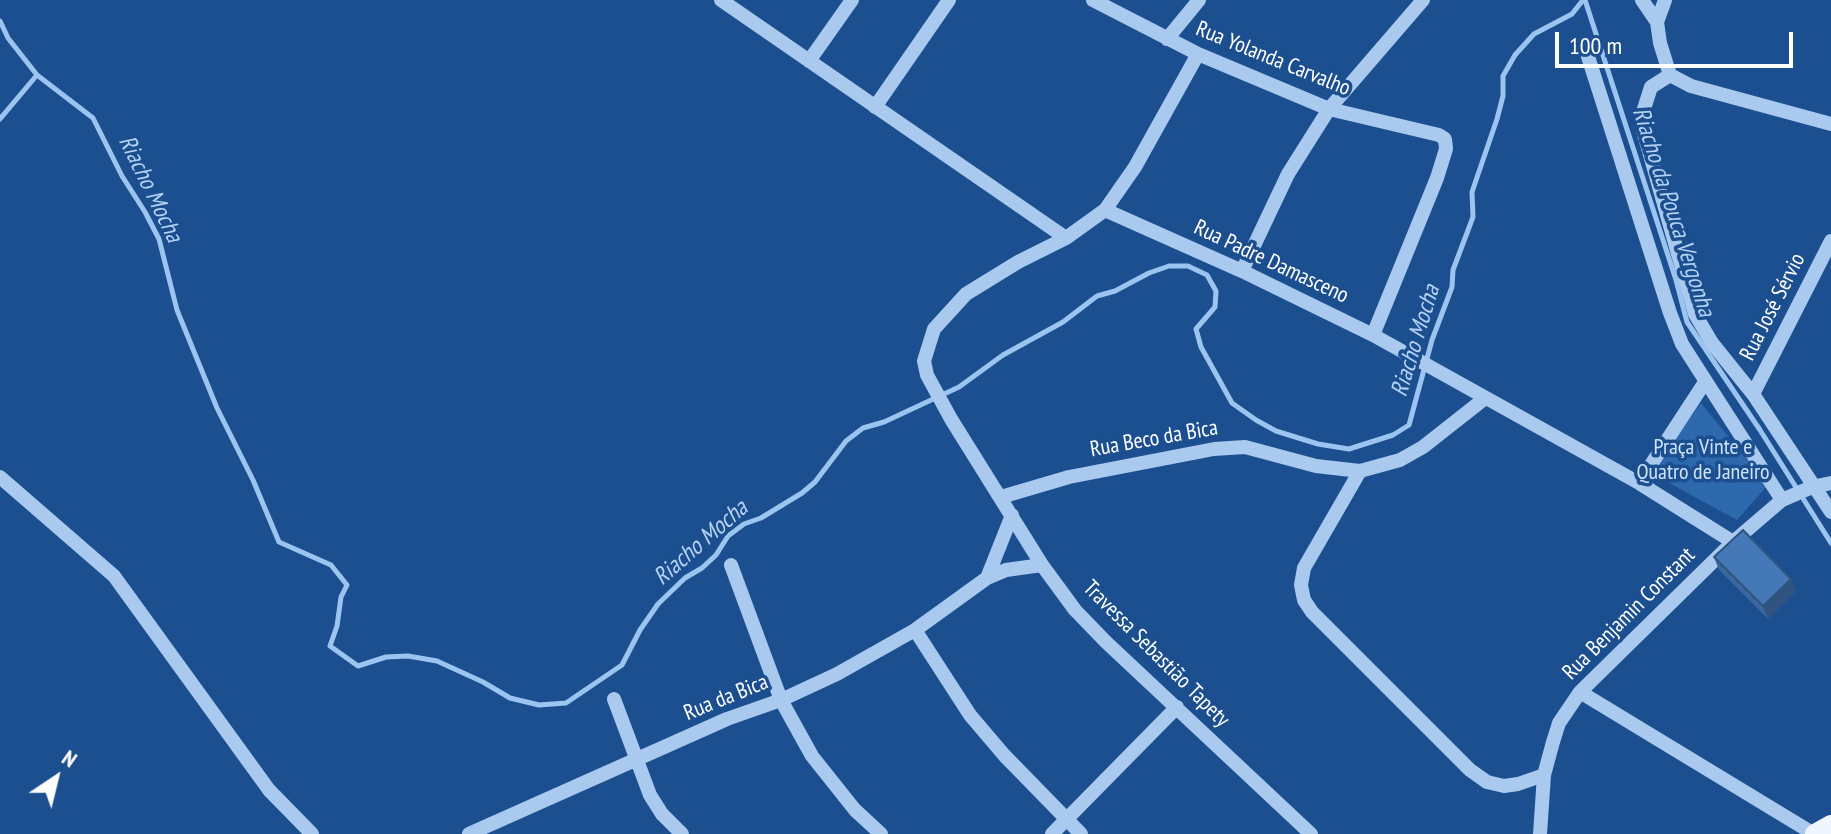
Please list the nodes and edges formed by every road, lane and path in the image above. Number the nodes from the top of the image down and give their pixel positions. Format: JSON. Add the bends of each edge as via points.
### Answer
{"nodes":[{"id":1,"x":721,"y":0,"type":"edge"},
{"id":2,"x":852,"y":0,"type":"edge"},
{"id":3,"x":949,"y":0,"type":"edge"},
{"id":4,"x":1093,"y":0,"type":"edge"},
{"id":5,"x":1199,"y":0,"type":"edge"},
{"id":6,"x":1423,"y":0,"type":"edge"},
{"id":7,"x":1665,"y":0,"type":"edge"},
{"id":8,"x":1643,"y":2,"type":"edge"},
{"id":9,"x":1657,"y":22,"type":"junction"},
{"id":10,"x":1167,"y":39,"type":"junction"},
{"id":11,"x":1584,"y":44,"type":"dead end"},
{"id":12,"x":1198,"y":54,"type":"junction"},
{"id":13,"x":809,"y":61,"type":"junction"},
{"id":14,"x":1670,"y":75,"type":"junction"},
{"id":15,"x":875,"y":107,"type":"junction"},
{"id":16,"x":1329,"y":109,"type":"junction"},
{"id":17,"x":1831,"y":124,"type":"edge"},
{"id":18,"x":1105,"y":210,"type":"junction"},
{"id":19,"x":1066,"y":238,"type":"junction"},
{"id":20,"x":1831,"y":241,"type":"edge"},
{"id":21,"x":1242,"y":271,"type":"junction"},
{"id":22,"x":1373,"y":335,"type":"junction"},
{"id":23,"x":1705,"y":382,"type":"junction"},
{"id":24,"x":1753,"y":394,"type":"junction"},
{"id":25,"x":1484,"y":399,"type":"junction"},
{"id":26,"x":1360,"y":471,"type":"junction"},
{"id":27,"x":0,"y":477,"type":"edge"},
{"id":28,"x":1639,"y":483,"type":"junction"},
{"id":29,"x":1820,"y":485,"type":"edge"},
{"id":30,"x":1001,"y":497,"type":"junction"},
{"id":31,"x":1787,"y":498,"type":"junction"},
{"id":32,"x":1831,"y":512,"type":"edge"},
{"id":33,"x":1012,"y":515,"type":"junction"},
{"id":34,"x":1733,"y":542,"type":"junction"},
{"id":35,"x":731,"y":565,"type":"dead end"},
{"id":36,"x":1042,"y":565,"type":"junction"},
{"id":37,"x":987,"y":578,"type":"junction"},
{"id":38,"x":915,"y":630,"type":"junction"},
{"id":39,"x":1580,"y":692,"type":"junction"},
{"id":40,"x":614,"y":699,"type":"dead end"},
{"id":41,"x":781,"y":700,"type":"junction"},
{"id":42,"x":1177,"y":707,"type":"junction"},
{"id":43,"x":637,"y":759,"type":"junction"},
{"id":44,"x":1544,"y":775,"type":"junction"},
{"id":45,"x":1067,"y":820,"type":"junction"},
{"id":46,"x":1831,"y":825,"type":"edge"},
{"id":47,"x":312,"y":834,"type":"edge"},
{"id":48,"x":469,"y":834,"type":"edge"},
{"id":49,"x":682,"y":834,"type":"edge"},
{"id":50,"x":881,"y":834,"type":"edge"},
{"id":51,"x":1052,"y":834,"type":"edge"},
{"id":52,"x":1081,"y":834,"type":"edge"},
{"id":53,"x":1311,"y":834,"type":"edge"},
{"id":54,"x":1540,"y":834,"type":"edge"},
{"id":55,"x":1814,"y":834,"type":"edge"}],
"edges":[{"from":1,"to":13,"type":"street"},
{"from":2,"to":13,"type":"street"},
{"from":3,"to":15,"type":"street"},
{"from":4,"to":10,"type":"street","name":"Rua Yolanda Carvalho"},
{"from":5,"to":10,"type":"street"},
{"from":6,"to":16,"type":"street"},
{"from":7,"to":9,"type":"street"},
{"from":8,"to":9,"type":"street"},
{"from":9,"to":14,"type":"street"},
{"from":10,"to":12,"type":"street","name":"Rua Yolanda Carvalho"},
{"from":11,"to":23,"type":"street","via":[[1670,313]]},
{"from":12,"to":16,"type":"street","name":"Rua Yolanda Carvalho"},
{"from":12,"to":18,"type":"street"},
{"from":13,"to":15,"type":"street"},
{"from":14,"to":17,"type":"street","via":[[1691,86]]},
{"from":14,"to":24,"type":"street","via":[[1651,87],[1643,130],[1695,314]]},
{"from":15,"to":19,"type":"street"},
{"from":16,"to":21,"type":"street","via":[[1288,174]]},
{"from":16,"to":22,"type":"street","name":"Rua Yolanda Carvalho","via":[[1445,139],[1437,178]]},
{"from":18,"to":19,"type":"street"},
{"from":18,"to":21,"type":"street","name":"Rua Padre Damasceno"},
{"from":19,"to":30,"type":"street","name":"Travessa Sebastião Tapety","via":[[966,294],[934,329],[924,361],[951,419]]},
{"from":20,"to":24,"type":"street","name":"Rua José Sérvio"},
{"from":21,"to":22,"type":"street","name":"Rua Padre Damasceno"},
{"from":22,"to":25,"type":"street","name":"Rua Padre Damasceno"},
{"from":23,"to":28,"type":"street"},
{"from":23,"to":31,"type":"street"},
{"from":24,"to":29,"type":"street"},
{"from":25,"to":26,"type":"street","name":"Rua Beco da Bica","via":[[1423,447]]},
{"from":25,"to":28,"type":"street"},
{"from":26,"to":30,"type":"street","name":"Rua Beco da Bica","via":[[1316,466],[1245,447],[1214,449],[1069,477]]},
{"from":26,"to":44,"type":"street","via":[[1304,568],[1304,600],[1470,770],[1504,786]]},
{"from":27,"to":47,"type":"street","via":[[114,576],[269,790]]},
{"from":28,"to":34,"type":"street"},
{"from":29,"to":31,"type":"street","name":"Rua Benjamin Constant"},
{"from":29,"to":32,"type":"street"},
{"from":30,"to":33,"type":"street","name":"Travessa Sebastião Tapety"},
{"from":31,"to":34,"type":"street","name":"Rua Benjamin Constant"},
{"from":33,"to":36,"type":"street","name":"Travessa Sebastião Tapety"},
{"from":33,"to":37,"type":"street"},
{"from":34,"to":39,"type":"street","name":"Rua Benjamin Constant"},
{"from":35,"to":41,"type":"street"},
{"from":36,"to":37,"type":"street","name":"Rua da Bica"},
{"from":36,"to":42,"type":"street","name":"Travessa Sebastião Tapety","via":[[1075,610]]},
{"from":37,"to":38,"type":"street","name":"Rua da Bica"},
{"from":38,"to":41,"type":"street","name":"Rua da Bica"},
{"from":38,"to":45,"type":"street","via":[[970,715]]},
{"from":39,"to":44,"type":"street","name":"Rua Benjamin Constant","via":[[1559,723]]},
{"from":39,"to":55,"type":"street"},
{"from":40,"to":43,"type":"street"},
{"from":41,"to":43,"type":"street","name":"Rua da Bica"},
{"from":41,"to":50,"type":"street","via":[[812,756]]},
{"from":42,"to":45,"type":"street"},
{"from":42,"to":53,"type":"street","name":"Travessa Sebastião Tapety"},
{"from":43,"to":48,"type":"street","name":"Rua da Bica"},
{"from":43,"to":49,"type":"street","via":[[650,795]]},
{"from":44,"to":54,"type":"street","name":"Rua Benjamin Constant"},
{"from":45,"to":51,"type":"street"},
{"from":45,"to":52,"type":"street"},
{"from":46,"to":55,"type":"main road"}]}
